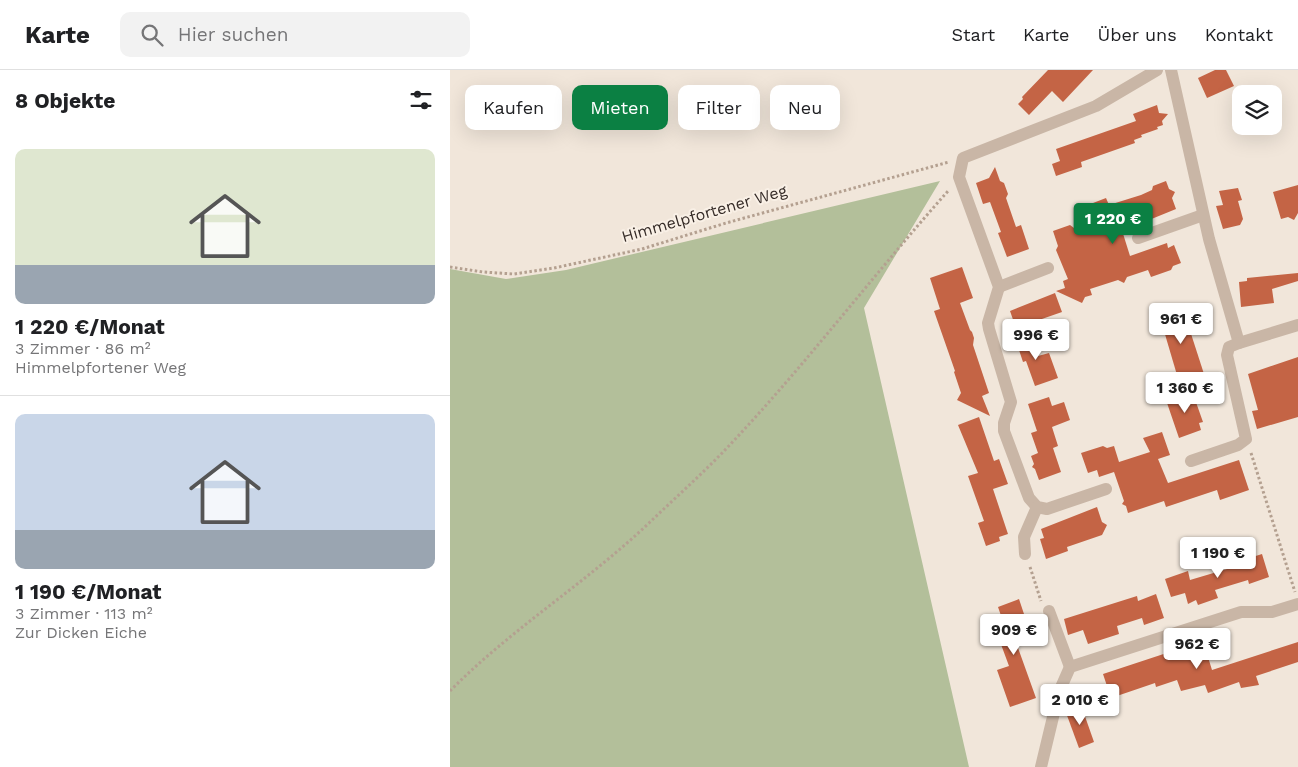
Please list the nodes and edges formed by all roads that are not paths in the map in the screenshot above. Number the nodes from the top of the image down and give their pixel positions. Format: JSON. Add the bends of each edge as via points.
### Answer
{"nodes":[{"id":1,"x":1158,"y":70,"type":"edge"},
{"id":2,"x":1171,"y":70,"type":"edge"},
{"id":3,"x":1203,"y":215,"type":"junction"},
{"id":4,"x":1138,"y":238,"type":"dead end"},
{"id":5,"x":1048,"y":268,"type":"dead end"},
{"id":6,"x":999,"y":287,"type":"junction"},
{"id":7,"x":1298,"y":325,"type":"edge"},
{"id":8,"x":1239,"y":343,"type":"junction"},
{"id":9,"x":1191,"y":461,"type":"dead end"},
{"id":10,"x":1106,"y":489,"type":"dead end"},
{"id":11,"x":1037,"y":507,"type":"junction"},
{"id":12,"x":1025,"y":554,"type":"road end"},
{"id":13,"x":1297,"y":599,"type":"edge"},
{"id":14,"x":1049,"y":611,"type":"road end"},
{"id":15,"x":1070,"y":667,"type":"junction"},
{"id":16,"x":1041,"y":767,"type":"edge"}],
"edges":[{"from":1,"to":6,"type":"street","via":[[1096,106],[963,158],[960,177]]},
{"from":2,"to":3,"type":"street"},
{"from":3,"to":4,"type":"street"},
{"from":3,"to":8,"type":"street"},
{"from":5,"to":6,"type":"street"},
{"from":6,"to":11,"type":"street","via":[[988,323],[1011,402],[1004,427],[1029,498]]},
{"from":7,"to":8,"type":"street"},
{"from":8,"to":9,"type":"street","via":[[1229,346],[1227,355],[1246,438],[1238,445]]},
{"from":10,"to":11,"type":"street","via":[[1047,509]]},
{"from":11,"to":12,"type":"street","via":[[1024,537]]},
{"from":13,"to":15,"type":"street","via":[[1272,612],[1241,612]]},
{"from":14,"to":15,"type":"street"},
{"from":15,"to":16,"type":"street","via":[[1059,692]]}]}
